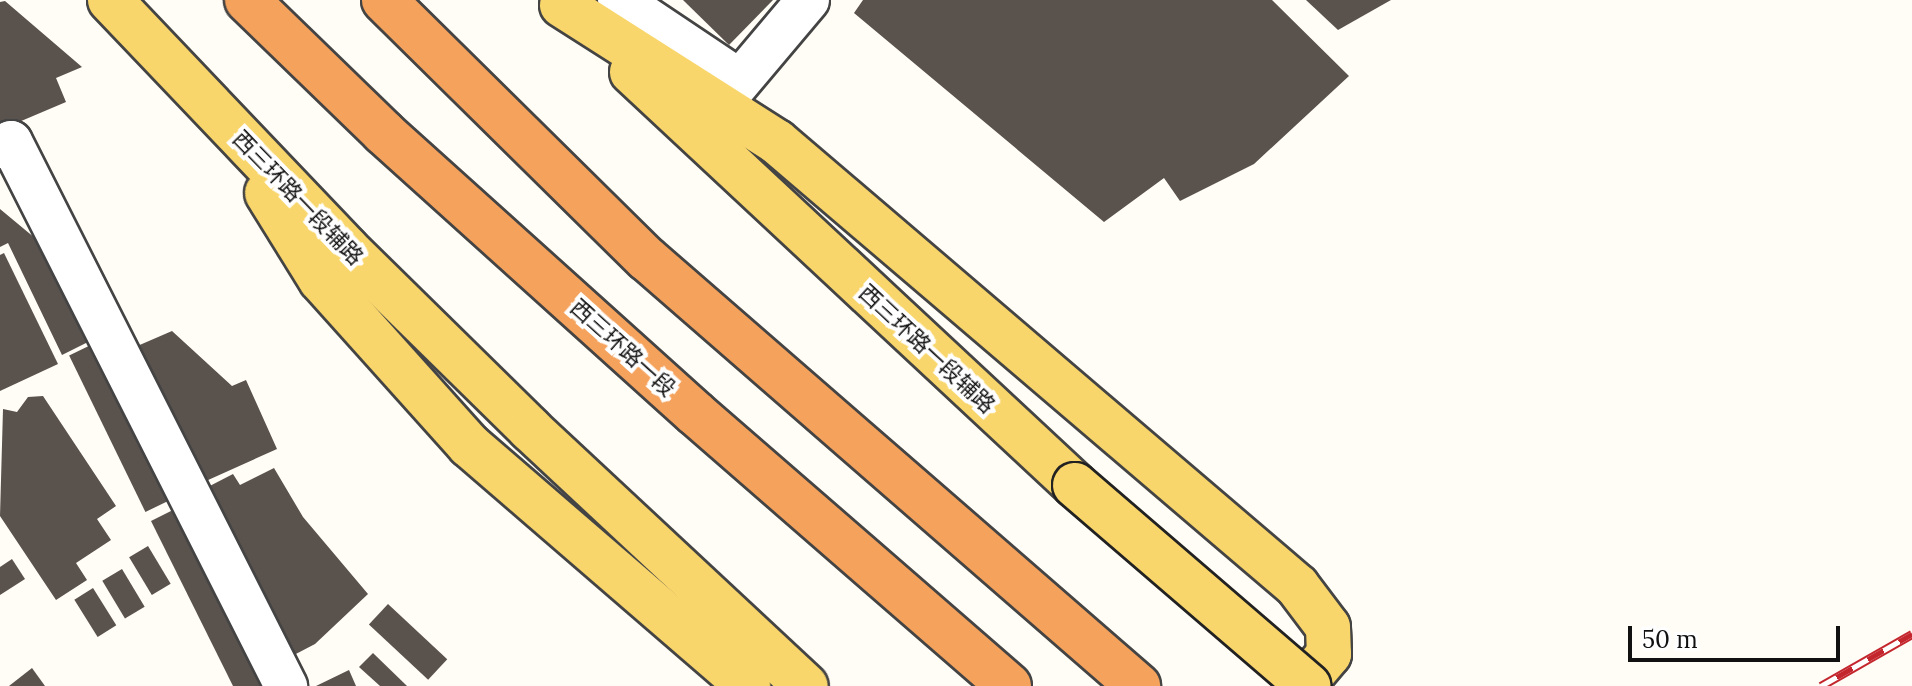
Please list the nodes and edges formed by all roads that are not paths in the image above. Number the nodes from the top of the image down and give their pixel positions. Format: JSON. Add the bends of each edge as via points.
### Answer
{"nodes":[{"id":1,"x":110,"y":0,"type":"edge"},
{"id":2,"x":247,"y":0,"type":"edge"},
{"id":3,"x":384,"y":0,"type":"edge"},
{"id":4,"x":619,"y":0,"type":"edge"},
{"id":5,"x":808,"y":0,"type":"edge"},
{"id":6,"x":560,"y":3,"type":"edge"},
{"id":7,"x":729,"y":92,"type":"junction"},
{"id":8,"x":0,"y":147,"type":"edge"},
{"id":9,"x":757,"y":669,"type":"edge"},
{"id":10,"x":286,"y":686,"type":"edge"},
{"id":11,"x":806,"y":686,"type":"edge"},
{"id":12,"x":1009,"y":686,"type":"edge"},
{"id":13,"x":1138,"y":686,"type":"edge"},
{"id":14,"x":1302,"y":686,"type":"edge"},
{"id":15,"x":1309,"y":686,"type":"edge"}],
"edges":[{"from":1,"to":9,"type":"main road","name":"西三环路一段辅路"},
{"from":2,"to":12,"type":"highway","name":"西三环路一段","via":[[383,132],[614,340]]},
{"from":3,"to":13,"type":"highway","via":[[647,259]]},
{"from":4,"to":7,"type":"street"},
{"from":5,"to":7,"type":"street"},
{"from":6,"to":7,"type":"main road"},
{"from":6,"to":15,"type":"main road","name":"西三环路一段辅路","bridge":true,"via":[[1075,485]]},
{"from":7,"to":14,"type":"main road","via":[[777,142],[1297,586],[1328,627],[1329,654]]},
{"from":8,"to":10,"type":"street","via":[[11,142]]},
{"from":9,"to":11,"type":"main road","name":"西三环路一段辅路"}]}
